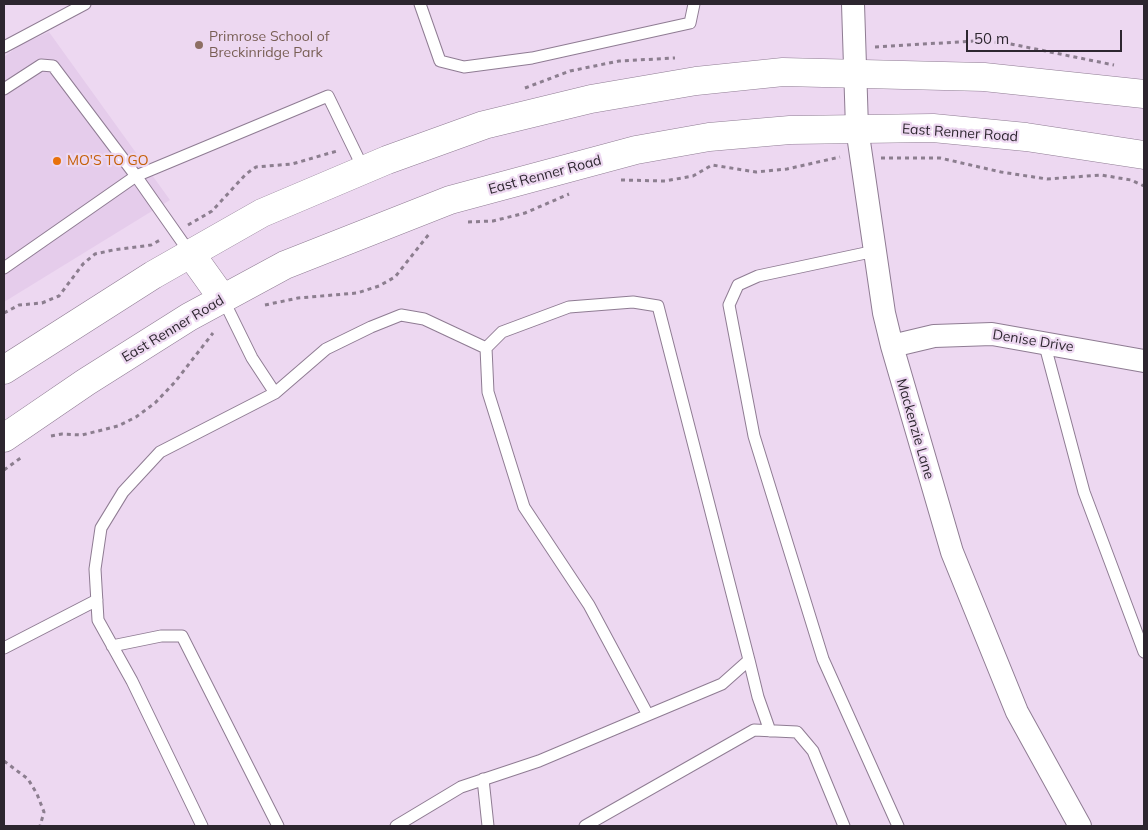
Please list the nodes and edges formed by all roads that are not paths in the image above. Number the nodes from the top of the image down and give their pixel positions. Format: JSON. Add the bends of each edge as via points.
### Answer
{"nodes":[{"id":1,"x":84,"y":4,"type":"edge"},
{"id":2,"x":420,"y":4,"type":"edge"},
{"id":3,"x":694,"y":4,"type":"edge"},
{"id":4,"x":853,"y":4,"type":"edge"},
{"id":5,"x":4,"y":47,"type":"edge"},
{"id":6,"x":855,"y":73,"type":"junction"},
{"id":7,"x":4,"y":89,"type":"edge"},
{"id":8,"x":1144,"y":94,"type":"edge"},
{"id":9,"x":857,"y":128,"type":"junction"},
{"id":10,"x":1144,"y":155,"type":"edge"},
{"id":11,"x":364,"y":170,"type":"junction"},
{"id":12,"x":136,"y":176,"type":"junction"},
{"id":13,"x":875,"y":251,"type":"junction"},
{"id":14,"x":190,"y":253,"type":"junction"},
{"id":15,"x":4,"y":268,"type":"edge"},
{"id":16,"x":228,"y":310,"type":"junction"},
{"id":17,"x":1044,"y":342,"type":"junction"},
{"id":18,"x":892,"y":346,"type":"junction"},
{"id":19,"x":486,"y":348,"type":"junction"},
{"id":20,"x":1144,"y":361,"type":"edge"},
{"id":21,"x":4,"y":370,"type":"edge"},
{"id":22,"x":275,"y":393,"type":"junction"},
{"id":23,"x":4,"y":438,"type":"edge"},
{"id":24,"x":97,"y":600,"type":"junction"},
{"id":25,"x":112,"y":646,"type":"junction"},
{"id":26,"x":4,"y":648,"type":"edge"},
{"id":27,"x":1144,"y":652,"type":"edge"},
{"id":28,"x":749,"y":660,"type":"junction"},
{"id":29,"x":648,"y":715,"type":"junction"},
{"id":30,"x":770,"y":730,"type":"junction"},
{"id":31,"x":483,"y":779,"type":"junction"},
{"id":32,"x":202,"y":826,"type":"edge"},
{"id":33,"x":278,"y":826,"type":"edge"},
{"id":34,"x":396,"y":826,"type":"edge"},
{"id":35,"x":488,"y":826,"type":"edge"},
{"id":36,"x":586,"y":826,"type":"edge"},
{"id":37,"x":844,"y":826,"type":"edge"},
{"id":38,"x":898,"y":826,"type":"edge"},
{"id":39,"x":1080,"y":826,"type":"edge"}],
"edges":[{"from":1,"to":5,"type":"lane"},
{"from":2,"to":3,"type":"lane","via":[[440,61],[464,67],[532,58],[690,23]]},
{"from":4,"to":6,"type":"street","name":"Mackenzie Lane"},
{"from":6,"to":8,"type":"main road","via":[[984,77]]},
{"from":6,"to":9,"type":"street","name":"Mackenzie Lane"},
{"from":6,"to":11,"type":"main road","via":[[783,72],[696,81],[591,99],[484,125]]},
{"from":7,"to":12,"type":"lane","via":[[41,65],[54,66]]},
{"from":9,"to":10,"type":"main road","name":"East Renner Road","via":[[933,128]]},
{"from":9,"to":13,"type":"street","name":"Mackenzie Lane"},
{"from":9,"to":16,"type":"main road","name":"East Renner Road","via":[[710,137],[636,150],[450,200],[285,266]]},
{"from":11,"to":12,"type":"lane","via":[[328,96]]},
{"from":11,"to":14,"type":"main road","via":[[262,212]]},
{"from":12,"to":14,"type":"lane"},
{"from":12,"to":15,"type":"lane"},
{"from":13,"to":18,"type":"street","name":"Mackenzie Lane"},
{"from":13,"to":38,"type":"lane","via":[[758,276],[738,284],[729,305],[754,436],[824,659]]},
{"from":14,"to":16,"type":"main road"},
{"from":14,"to":21,"type":"main road"},
{"from":16,"to":22,"type":"lane","via":[[252,358]]},
{"from":16,"to":23,"type":"main road","name":"East Renner Road","via":[[189,317]]},
{"from":17,"to":18,"type":"street","name":"Denise Drive","via":[[992,334],[934,336]]},
{"from":17,"to":20,"type":"street","name":"Denise Drive"},
{"from":17,"to":27,"type":"lane","via":[[1084,492]]},
{"from":18,"to":39,"type":"street","name":"Mackenzie Lane","via":[[952,552],[1017,712]]},
{"from":19,"to":22,"type":"lane","via":[[424,319],[401,315],[326,348]]},
{"from":19,"to":28,"type":"lane","via":[[502,332],[569,307],[633,302],[658,306]]},
{"from":19,"to":29,"type":"lane","via":[[488,392],[524,507],[589,605]]},
{"from":22,"to":24,"type":"lane","via":[[160,452],[124,492],[101,528],[96,569]]},
{"from":24,"to":25,"type":"lane","via":[[98,620]]},
{"from":24,"to":26,"type":"lane"},
{"from":25,"to":32,"type":"lane"},
{"from":25,"to":33,"type":"lane","via":[[161,636],[182,636]]},
{"from":28,"to":29,"type":"lane","via":[[722,684]]},
{"from":28,"to":30,"type":"lane"},
{"from":29,"to":31,"type":"lane","via":[[539,761]]},
{"from":30,"to":36,"type":"lane","via":[[754,730]]},
{"from":30,"to":37,"type":"lane","via":[[797,732],[813,751]]},
{"from":31,"to":34,"type":"lane","via":[[460,787]]},
{"from":31,"to":35,"type":"lane"}]}
